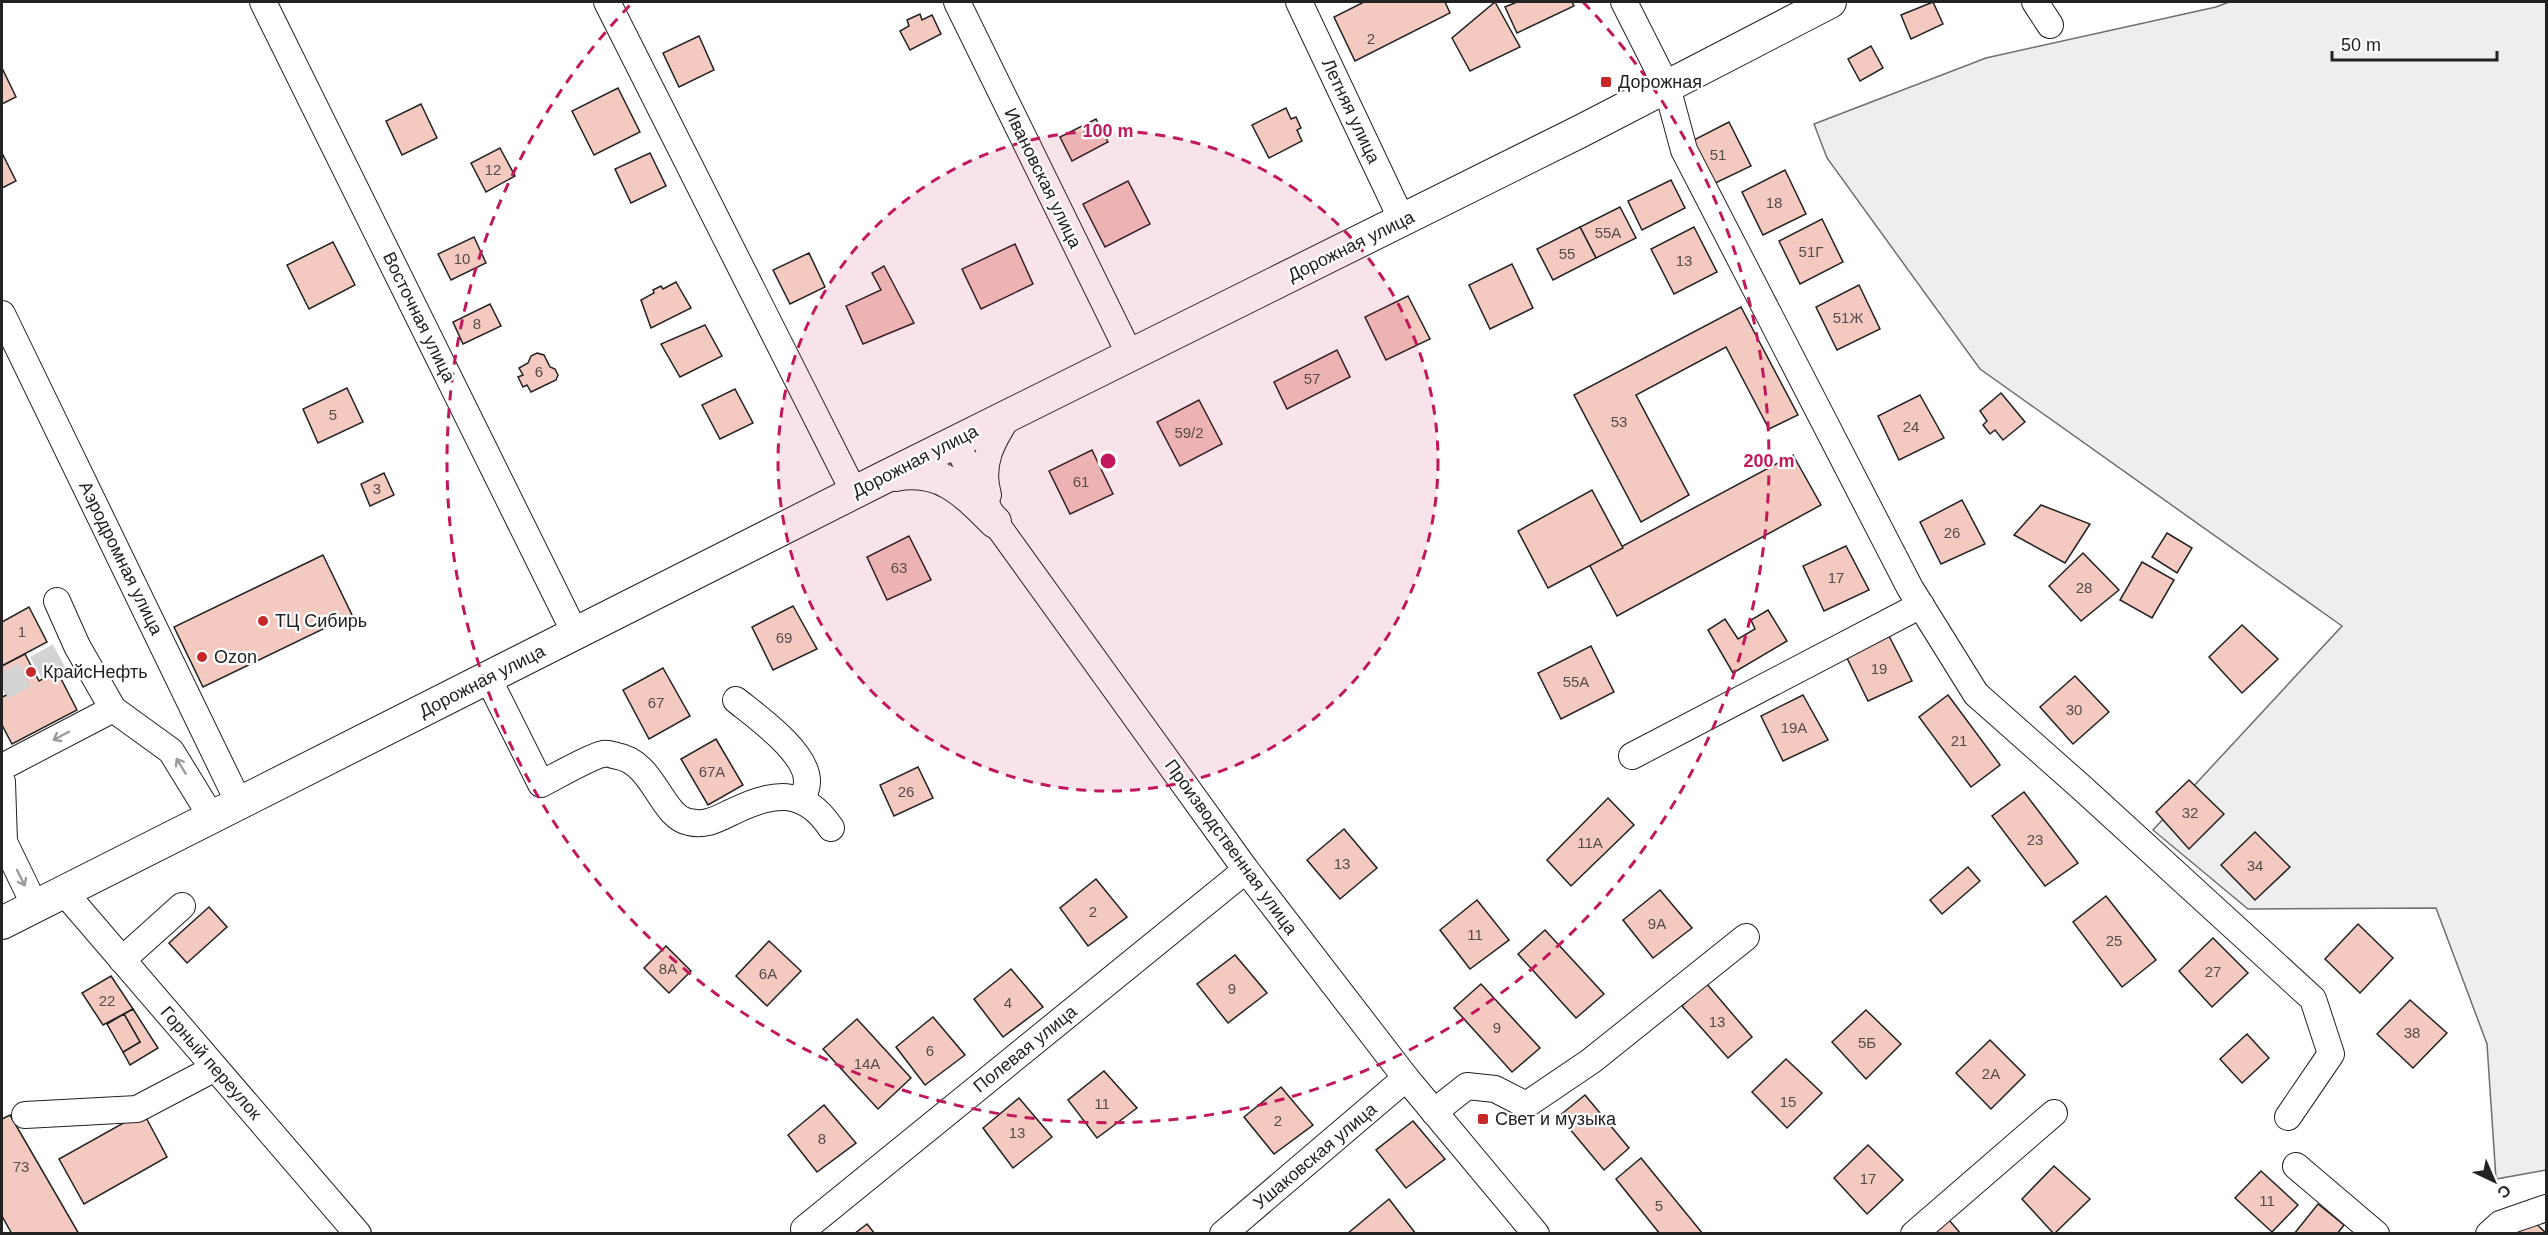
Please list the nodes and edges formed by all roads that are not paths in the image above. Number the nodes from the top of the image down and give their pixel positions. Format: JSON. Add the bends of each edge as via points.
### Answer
{"nodes":[{"id":1,"x":263,"y":2,"type":"edge"},
{"id":2,"x":607,"y":2,"type":"edge"},
{"id":3,"x":957,"y":2,"type":"edge"},
{"id":4,"x":1299,"y":2,"type":"edge"},
{"id":5,"x":1624,"y":2,"type":"edge"},
{"id":6,"x":1830,"y":2,"type":"edge"},
{"id":7,"x":2034,"y":2,"type":"edge"},
{"id":8,"x":2050,"y":25,"type":"dead end"},
{"id":9,"x":1666,"y":87,"type":"junction"},
{"id":10,"x":1402,"y":220,"type":"junction"},
{"id":11,"x":2,"y":314,"type":"edge"},
{"id":12,"x":1130,"y":355,"type":"junction"},
{"id":13,"x":1009,"y":415,"type":"junction"},
{"id":14,"x":955,"y":441,"type":"junction"},
{"id":15,"x":883,"y":478,"type":"junction"},
{"id":16,"x":854,"y":492,"type":"junction"},
{"id":17,"x":995,"y":522,"type":"junction"},
{"id":18,"x":57,"y":601,"type":"dead end"},
{"id":19,"x":1921,"y":605,"type":"junction"},
{"id":20,"x":574,"y":633,"type":"junction"},
{"id":21,"x":488,"y":678,"type":"junction"},
{"id":22,"x":736,"y":700,"type":"dead end"},
{"id":23,"x":113,"y":710,"type":"junction"},
{"id":24,"x":1632,"y":756,"type":"dead end"},
{"id":25,"x":2,"y":767,"type":"edge"},
{"id":26,"x":2,"y":782,"type":"edge"},
{"id":27,"x":802,"y":801,"type":"junction"},
{"id":28,"x":239,"y":803,"type":"junction"},
{"id":29,"x":211,"y":816,"type":"junction"},
{"id":30,"x":831,"y":828,"type":"dead end"},
{"id":31,"x":1246,"y":870,"type":"junction"},
{"id":32,"x":64,"y":892,"type":"junction"},
{"id":33,"x":35,"y":906,"type":"junction"},
{"id":34,"x":182,"y":906,"type":"dead end"},
{"id":35,"x":2,"y":923,"type":"edge"},
{"id":36,"x":1746,"y":937,"type":"dead end"},
{"id":37,"x":122,"y":960,"type":"junction"},
{"id":38,"x":215,"y":1068,"type":"junction"},
{"id":39,"x":1406,"y":1078,"type":"junction"},
{"id":40,"x":1434,"y":1112,"type":"junction"},
{"id":41,"x":2054,"y":1113,"type":"dead end"},
{"id":42,"x":25,"y":1115,"type":"dead end"},
{"id":43,"x":2288,"y":1117,"type":"dead end"},
{"id":44,"x":2296,"y":1166,"type":"dead end"},
{"id":45,"x":2547,"y":1208,"type":"edge"},
{"id":46,"x":804,"y":1229,"type":"dead end"},
{"id":47,"x":352,"y":1231,"type":"edge"},
{"id":48,"x":1223,"y":1233,"type":"edge"},
{"id":49,"x":1536,"y":1233,"type":"edge"},
{"id":50,"x":1914,"y":1233,"type":"edge"},
{"id":51,"x":2376,"y":1233,"type":"edge"},
{"id":52,"x":2489,"y":1233,"type":"edge"}],
"edges":[{"from":1,"to":20,"type":"street","name":"Восточная улица"},
{"from":2,"to":16,"type":"street"},
{"from":3,"to":12,"type":"street","name":"Ивановская улица"},
{"from":4,"to":10,"type":"street","name":"Летняя улица"},
{"from":5,"to":9,"type":"street"},
{"from":6,"to":9,"type":"main road","name":"Дорожная улица"},
{"from":7,"to":8,"type":"street"},
{"from":9,"to":10,"type":"main road","name":"Дорожная улица"},
{"from":9,"to":19,"type":"street","via":[[1684,150]]},
{"from":10,"to":12,"type":"main road","name":"Дорожная улица"},
{"from":11,"to":28,"type":"street","name":"Аэродромная улица"},
{"from":12,"to":13,"type":"main road","name":"Дорожная улица"},
{"from":13,"to":14,"type":"main road","name":"Дорожная улица"},
{"from":13,"to":17,"type":"street","via":[[989,447],[985,465]]},
{"from":14,"to":15,"type":"main road","name":"Дорожная улица"},
{"from":14,"to":17,"type":"street","name":"Производственная улица"},
{"from":15,"to":16,"type":"main road","name":"Дорожная улица"},
{"from":15,"to":17,"type":"main road","via":[[909,472],[935,475],[958,486]]},
{"from":16,"to":20,"type":"main road","name":"Дорожная улица"},
{"from":17,"to":31,"type":"street","name":"Производственная улица"},
{"from":18,"to":23,"type":"street"},
{"from":19,"to":24,"type":"street"},
{"from":19,"to":43,"type":"street","via":[[1976,694],[2313,999],[2331,1054]]},
{"from":20,"to":21,"type":"main road","name":"Дорожная улица"},
{"from":21,"to":27,"type":"street","via":[[541,784],[604,754],[624,757],[642,769],[674,814],[686,822],[712,822],[762,798],[783,795]]},
{"from":21,"to":28,"type":"main road","name":"Дорожная улица"},
{"from":22,"to":27,"type":"street","via":[[786,741],[805,770],[807,781]]},
{"from":23,"to":25,"type":"street","one_way":true},
{"from":29,"to":23,"type":"street","one_way":true,"via":[[171,751]]},
{"from":26,"to":33,"type":"street","one_way":true,"via":[[4,842]]},
{"from":27,"to":30,"type":"street","via":[[822,814]]},
{"from":28,"to":29,"type":"main road","name":"Дорожная улица"},
{"from":29,"to":32,"type":"main road","name":"Дорожная улица"},
{"from":31,"to":39,"type":"street","name":"Производственная улица"},
{"from":31,"to":46,"type":"street","name":"Полевая улица"},
{"from":32,"to":33,"type":"main road","name":"Дорожная улица"},
{"from":32,"to":37,"type":"street","name":"Горный переулок"},
{"from":33,"to":35,"type":"main road","name":"Дорожная улица"},
{"from":34,"to":37,"type":"street"},
{"from":36,"to":40,"type":"street","via":[[1590,1061],[1526,1105],[1495,1089],[1467,1086]]},
{"from":37,"to":38,"type":"street","name":"Горный переулок"},
{"from":38,"to":42,"type":"street","via":[[137,1109]]},
{"from":38,"to":47,"type":"street","name":"Горный переулок"},
{"from":39,"to":40,"type":"street","name":"Производственная улица"},
{"from":39,"to":48,"type":"street","name":"Ушаковская улица"},
{"from":40,"to":49,"type":"street","name":"Производственная улица"},
{"from":41,"to":50,"type":"street"},
{"from":44,"to":51,"type":"street"},
{"from":45,"to":52,"type":"street","via":[[2500,1224]]}]}
